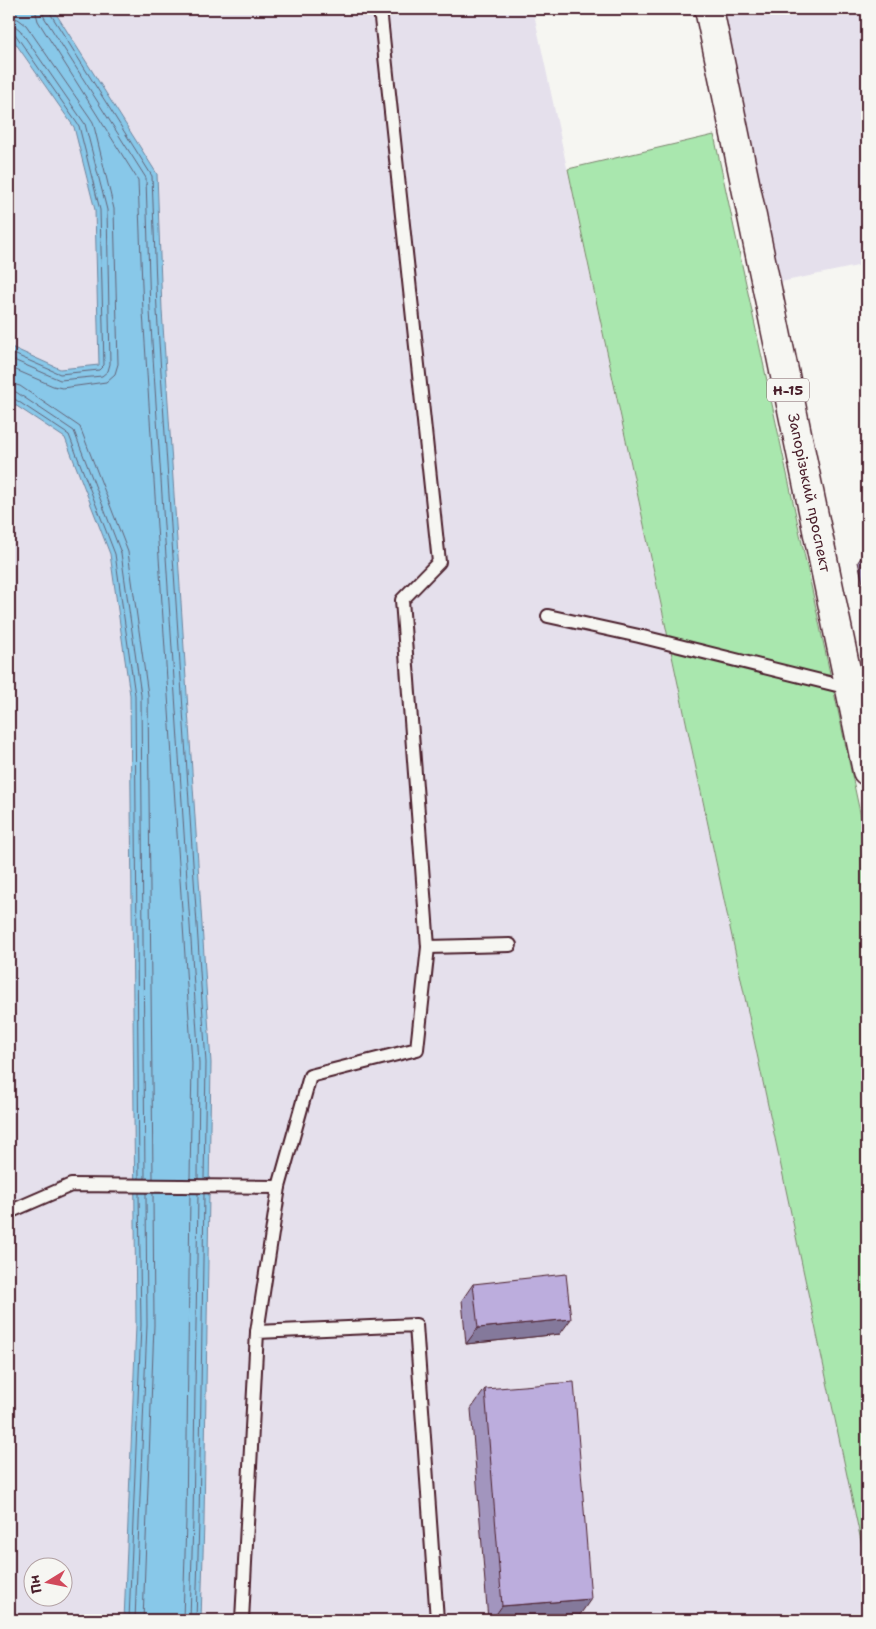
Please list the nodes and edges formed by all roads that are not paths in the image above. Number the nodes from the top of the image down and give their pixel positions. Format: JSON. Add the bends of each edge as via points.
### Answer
{"nodes":[{"id":1,"x":380,"y":9,"type":"edge"},
{"id":2,"x":709,"y":9,"type":"edge"},
{"id":3,"x":548,"y":616,"type":"dead end"},
{"id":4,"x":849,"y":688,"type":"junction"},
{"id":5,"x":867,"y":771,"type":"edge"},
{"id":6,"x":510,"y":945,"type":"dead end"},
{"id":7,"x":428,"y":947,"type":"junction"},
{"id":8,"x":279,"y":1187,"type":"junction"},
{"id":9,"x":9,"y":1212,"type":"edge"},
{"id":10,"x":257,"y":1332,"type":"junction"},
{"id":11,"x":242,"y":1620,"type":"edge"},
{"id":12,"x":437,"y":1620,"type":"edge"}],
"edges":[{"from":1,"to":7,"type":"lane","via":[[439,562],[402,600]]},
{"from":2,"to":4,"type":"main road","name":"Запорізький проспект","number":"Н-15"},
{"from":3,"to":4,"type":"lane"},
{"from":4,"to":5,"type":"main road","name":"Запорізький проспект","number":"Н-15"},
{"from":6,"to":7,"type":"lane"},
{"from":7,"to":8,"type":"lane","via":[[417,1049],[310,1076]]},
{"from":8,"to":9,"type":"lane","via":[[71,1185]]},
{"from":8,"to":10,"type":"lane"},
{"from":10,"to":11,"type":"lane"},
{"from":10,"to":12,"type":"lane","via":[[416,1325]]}]}
